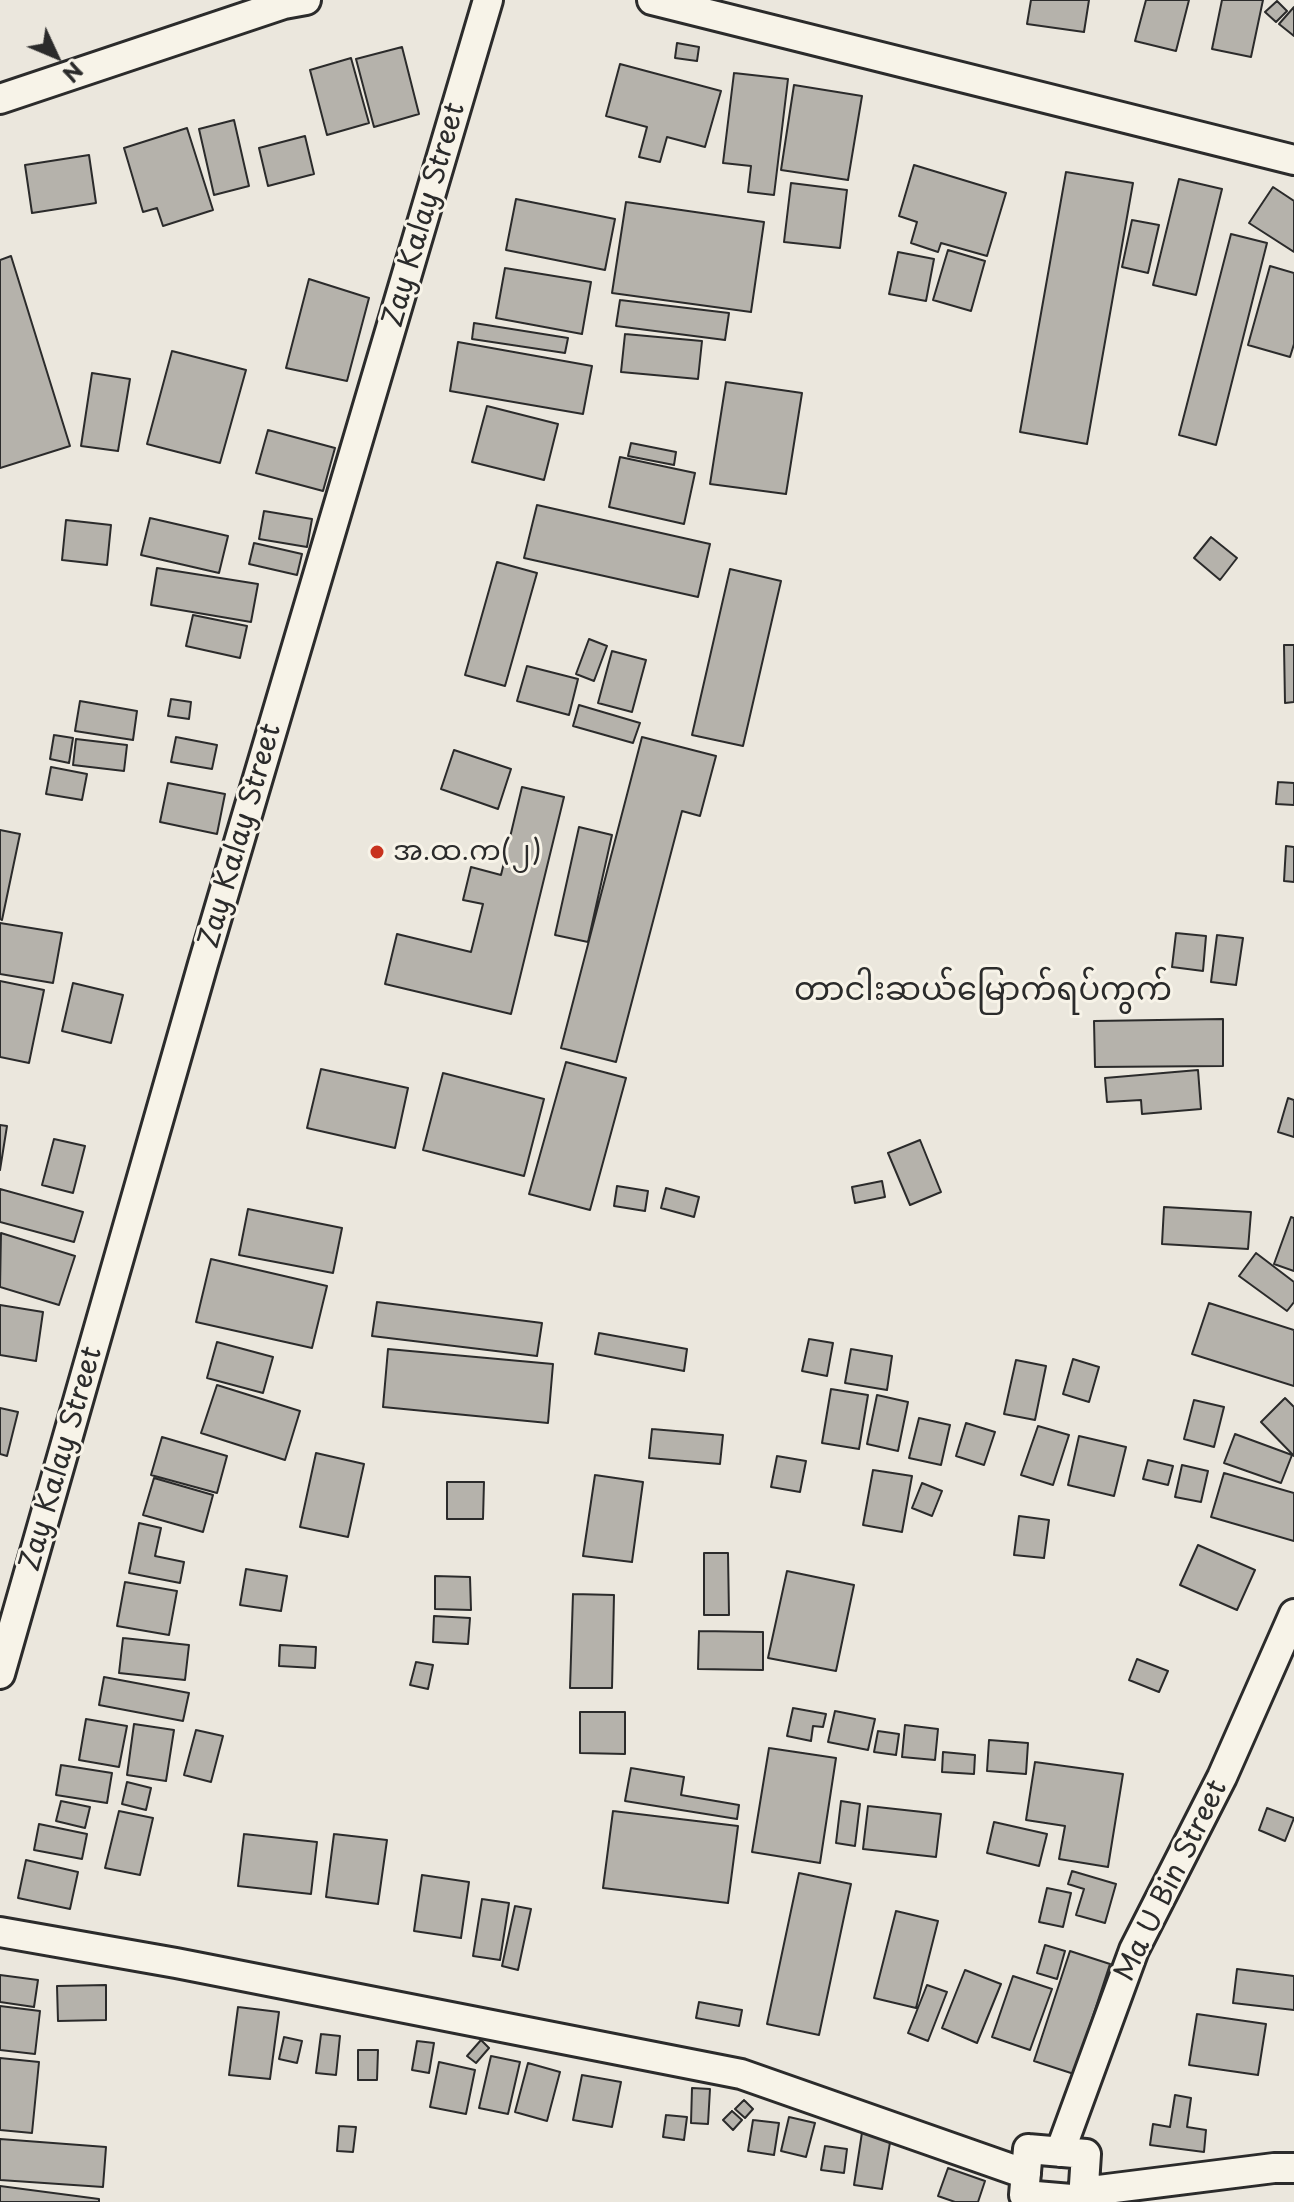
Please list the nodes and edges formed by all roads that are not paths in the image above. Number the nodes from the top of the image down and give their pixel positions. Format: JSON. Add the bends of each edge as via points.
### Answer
{"nodes":[{"id":1,"x":306,"y":0,"type":"edge"},
{"id":2,"x":488,"y":0,"type":"edge"},
{"id":3,"x":652,"y":0,"type":"edge"},
{"id":4,"x":0,"y":99,"type":"edge"},
{"id":5,"x":1294,"y":160,"type":"edge"},
{"id":6,"x":1294,"y":1614,"type":"edge"},
{"id":7,"x":0,"y":1674,"type":"edge"},
{"id":8,"x":0,"y":1932,"type":"edge"},
{"id":9,"x":1060,"y":2152,"type":"junction"},
{"id":10,"x":1294,"y":2168,"type":"edge"},
{"id":11,"x":1037,"y":2191,"type":"edge"},
{"id":12,"x":1083,"y":2192,"type":"junction"}],
"edges":[{"from":1,"to":4,"type":"street"},
{"from":2,"to":7,"type":"street","name":"Zay Kalay Street"},
{"from":3,"to":5,"type":"street"},
{"from":6,"to":9,"type":"street","name":"Ma U Bin Street","via":[[1222,1777],[1134,1950]]},
{"from":8,"to":11,"type":"street","via":[[741,2074]]},
{"from":9,"to":11,"type":"street","via":[[1028,2149]]},
{"from":9,"to":12,"type":"street","via":[[1086,2154]]},
{"from":10,"to":12,"type":"street"},
{"from":11,"to":12,"type":"street","via":[[1083,2200]]}]}
